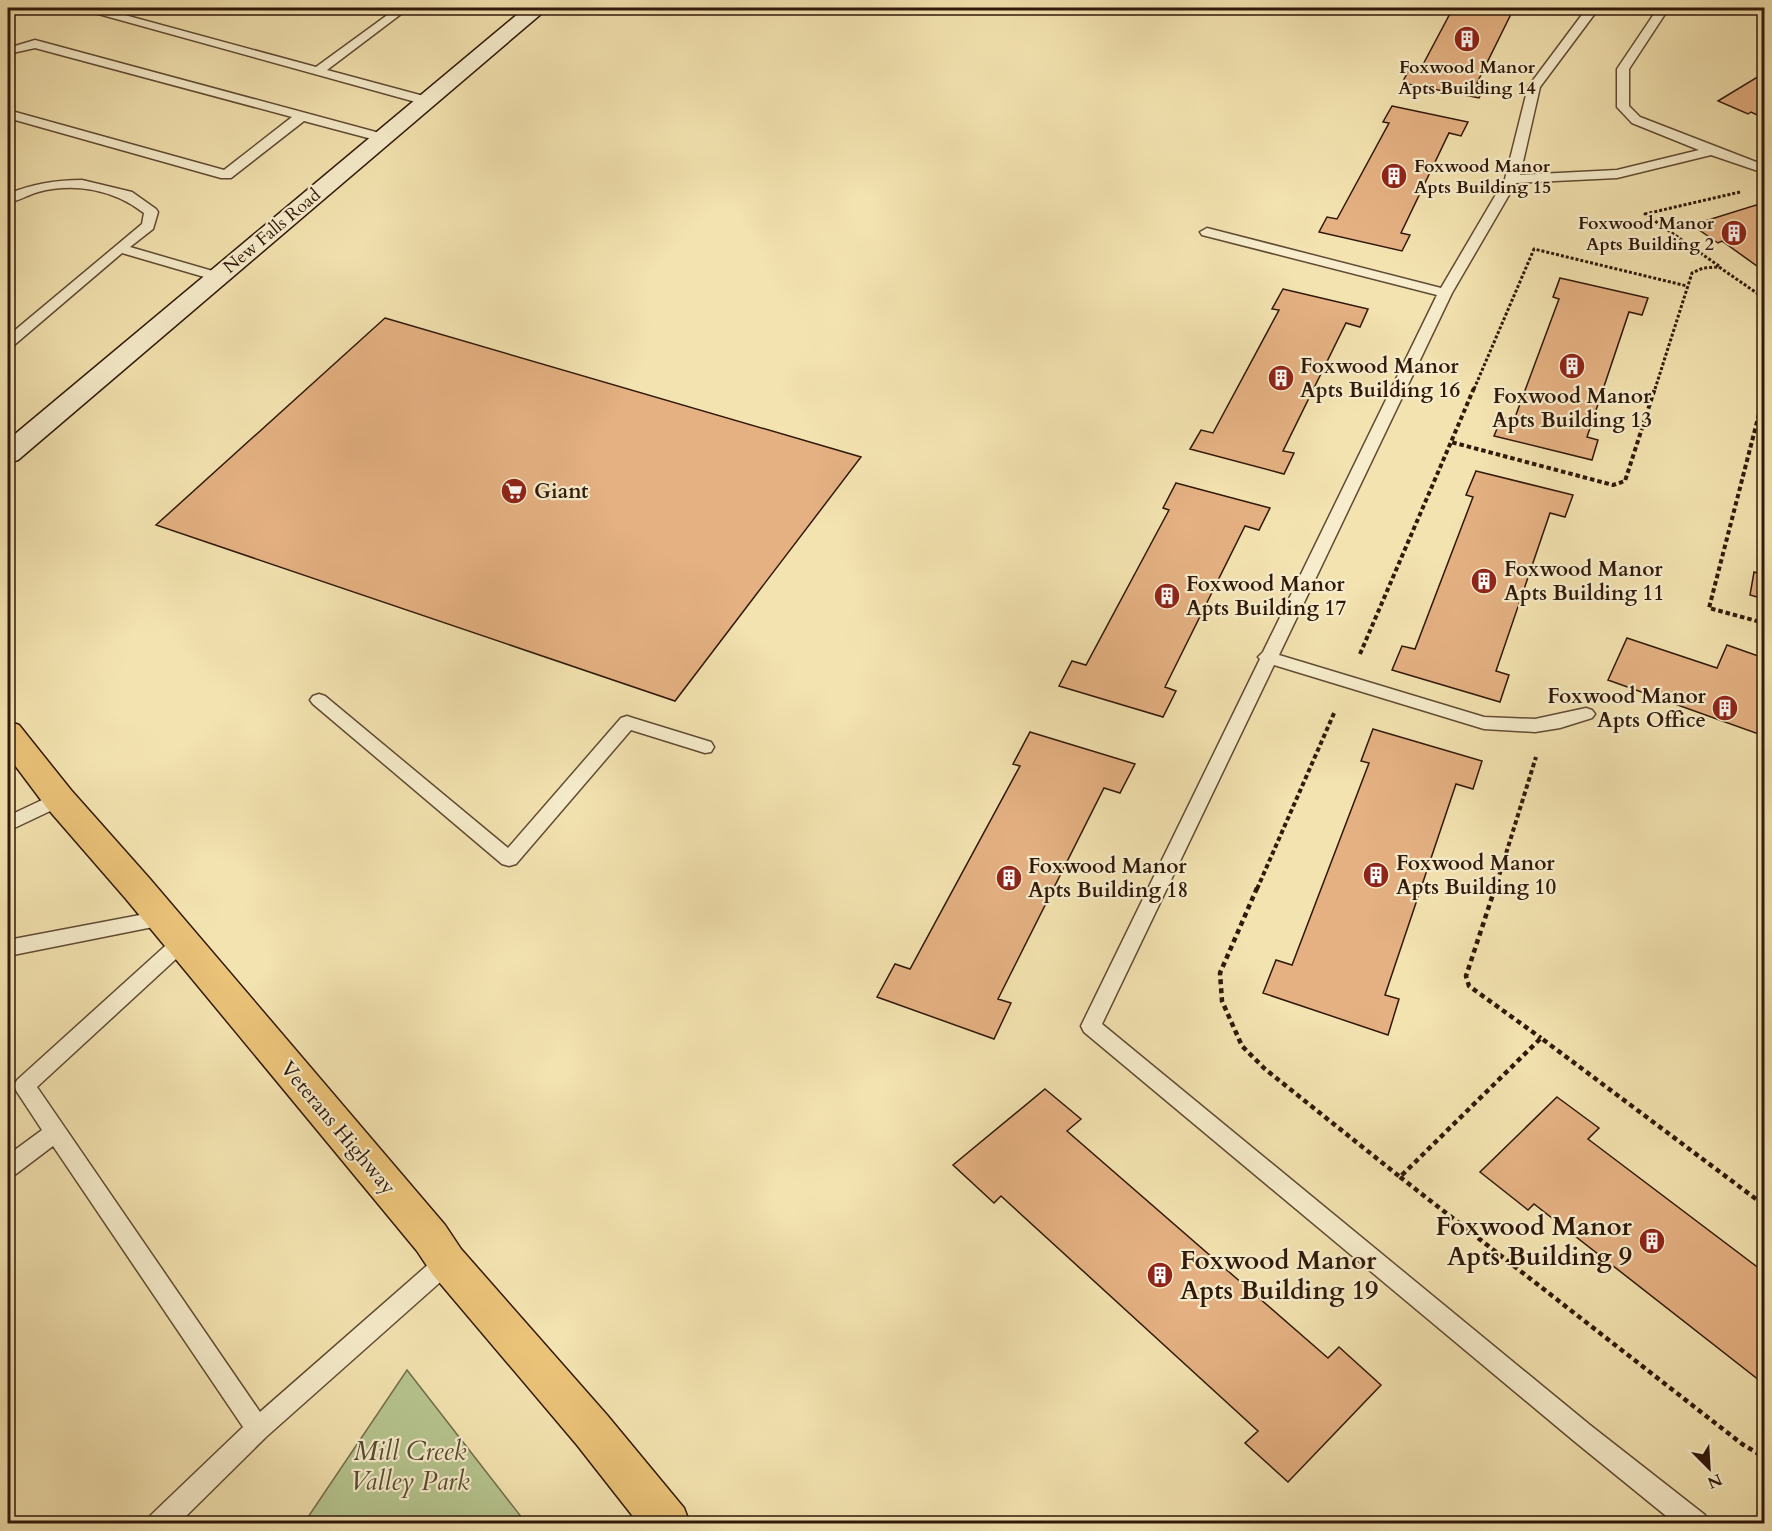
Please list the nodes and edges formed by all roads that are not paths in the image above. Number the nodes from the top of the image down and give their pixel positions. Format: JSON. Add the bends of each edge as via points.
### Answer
{"nodes":[{"id":1,"x":88,"y":8,"type":"edge"},
{"id":2,"x":404,"y":8,"type":"edge"},
{"id":3,"x":537,"y":8,"type":"edge"},
{"id":4,"x":1593,"y":8,"type":"edge"},
{"id":5,"x":1663,"y":8,"type":"edge"},
{"id":6,"x":8,"y":51,"type":"edge"},
{"id":7,"x":318,"y":71,"type":"junction"},
{"id":8,"x":427,"y":101,"type":"junction"},
{"id":9,"x":8,"y":114,"type":"edge"},
{"id":10,"x":302,"y":116,"type":"junction"},
{"id":11,"x":383,"y":138,"type":"junction"},
{"id":12,"x":1712,"y":151,"type":"junction"},
{"id":13,"x":1764,"y":169,"type":"edge"},
{"id":14,"x":1512,"y":179,"type":"junction"},
{"id":15,"x":8,"y":199,"type":"edge"},
{"id":16,"x":1207,"y":232,"type":"dead end"},
{"id":17,"x":120,"y":248,"type":"junction"},
{"id":18,"x":218,"y":277,"type":"junction"},
{"id":19,"x":1444,"y":292,"type":"junction"},
{"id":20,"x":8,"y":343,"type":"edge"},
{"id":21,"x":10,"y":448,"type":"edge"},
{"id":22,"x":1267,"y":657,"type":"junction"},
{"id":23,"x":319,"y":700,"type":"dead end"},
{"id":24,"x":1586,"y":714,"type":"dead end"},
{"id":25,"x":8,"y":733,"type":"edge"},
{"id":26,"x":705,"y":747,"type":"dead end"},
{"id":27,"x":59,"y":799,"type":"junction"},
{"id":28,"x":8,"y":824,"type":"edge"},
{"id":29,"x":172,"y":931,"type":"junction"},
{"id":30,"x":8,"y":948,"type":"edge"},
{"id":31,"x":55,"y":1132,"type":"junction"},
{"id":32,"x":8,"y":1167,"type":"edge"},
{"id":33,"x":447,"y":1262,"type":"junction"},
{"id":34,"x":258,"y":1429,"type":"junction"},
{"id":35,"x":160,"y":1524,"type":"edge"},
{"id":36,"x":668,"y":1524,"type":"edge"},
{"id":37,"x":1696,"y":1524,"type":"edge"}],
"edges":[{"from":1,"to":7,"type":"lane"},
{"from":2,"to":7,"type":"lane"},
{"from":3,"to":8,"type":"main road","name":"New Falls Road"},
{"from":4,"to":14,"type":"lane","via":[[1534,87]]},
{"from":5,"to":12,"type":"lane","via":[[1623,69],[1623,107],[1636,120]]},
{"from":6,"to":10,"type":"lane","via":[[36,44]]},
{"from":7,"to":8,"type":"lane"},
{"from":8,"to":11,"type":"main road","name":"New Falls Road"},
{"from":9,"to":10,"type":"lane","via":[[226,175]]},
{"from":10,"to":11,"type":"lane"},
{"from":11,"to":18,"type":"main road","name":"New Falls Road"},
{"from":12,"to":13,"type":"lane"},
{"from":12,"to":14,"type":"lane","via":[[1617,174]]},
{"from":14,"to":19,"type":"lane"},
{"from":15,"to":17,"type":"lane","via":[[56,183],[94,186],[129,196],[151,212],[148,226]]},
{"from":16,"to":19,"type":"lane"},
{"from":17,"to":18,"type":"lane"},
{"from":17,"to":20,"type":"lane"},
{"from":18,"to":21,"type":"main road","name":"New Falls Road"},
{"from":19,"to":22,"type":"lane"},
{"from":22,"to":24,"type":"lane","via":[[1504,727],[1567,721]]},
{"from":22,"to":37,"type":"lane","via":[[1091,1026]]},
{"from":23,"to":26,"type":"lane","via":[[509,859],[627,722]]},
{"from":25,"to":27,"type":"main road","name":"Veterans Highway"},
{"from":27,"to":28,"type":"lane"},
{"from":27,"to":29,"type":"main road","name":"Veterans Highway"},
{"from":29,"to":30,"type":"lane"},
{"from":29,"to":31,"type":"lane","via":[[24,1086]]},
{"from":29,"to":33,"type":"main road","name":"Veterans Highway","via":[[431,1238]]},
{"from":31,"to":32,"type":"lane"},
{"from":31,"to":34,"type":"lane"},
{"from":33,"to":34,"type":"lane"},
{"from":33,"to":36,"type":"main road","name":"Veterans Highway"},
{"from":34,"to":35,"type":"lane"}]}
